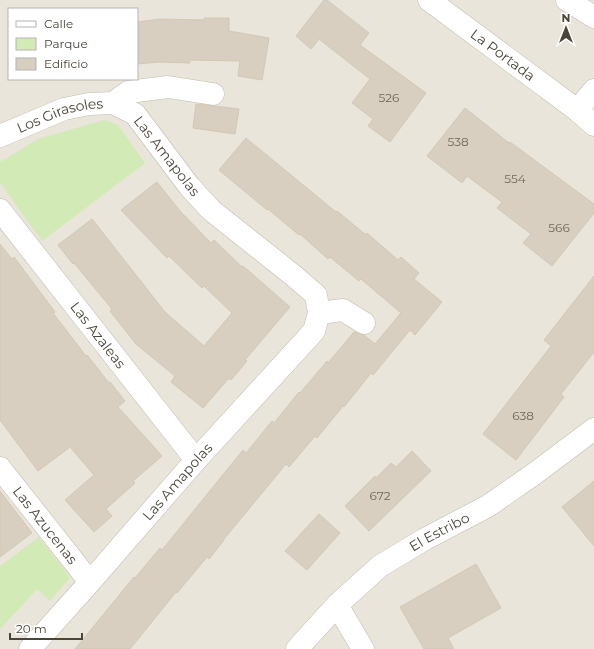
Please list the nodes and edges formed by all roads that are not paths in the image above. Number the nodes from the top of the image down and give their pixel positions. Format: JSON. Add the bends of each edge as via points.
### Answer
{"nodes":[{"id":1,"x":429,"y":0,"type":"edge"},
{"id":2,"x":568,"y":0,"type":"edge"},
{"id":3,"x":594,"y":17,"type":"edge"},
{"id":4,"x":594,"y":90,"type":"edge"},
{"id":5,"x":213,"y":94,"type":"dead end"},
{"id":6,"x":113,"y":103,"type":"junction"},
{"id":7,"x":577,"y":110,"type":"junction"},
{"id":8,"x":594,"y":125,"type":"edge"},
{"id":9,"x":0,"y":136,"type":"edge"},
{"id":10,"x":0,"y":210,"type":"edge"},
{"id":11,"x":319,"y":313,"type":"junction"},
{"id":12,"x":364,"y":323,"type":"dead end"},
{"id":13,"x":594,"y":429,"type":"edge"},
{"id":14,"x":196,"y":460,"type":"junction"},
{"id":15,"x":0,"y":468,"type":"edge"},
{"id":16,"x":90,"y":582,"type":"junction"},
{"id":17,"x":337,"y":605,"type":"junction"},
{"id":18,"x":30,"y":649,"type":"edge"},
{"id":19,"x":297,"y":649,"type":"edge"},
{"id":20,"x":363,"y":649,"type":"edge"}],
"edges":[{"from":1,"to":7,"type":"street","name":"La Portada"},
{"from":2,"to":3,"type":"street"},
{"from":4,"to":7,"type":"street"},
{"from":5,"to":6,"type":"street","name":"Los Girasoles","via":[[168,87],[128,92]]},
{"from":6,"to":9,"type":"street","name":"Los Girasoles","via":[[64,109]]},
{"from":6,"to":11,"type":"street","name":"Las Amapolas","via":[[135,114],[189,186],[211,210],[316,295]]},
{"from":7,"to":8,"type":"street","name":"La Portada"},
{"from":10,"to":14,"type":"street","name":"Las Azaleas"},
{"from":11,"to":12,"type":"street","via":[[343,310]]},
{"from":11,"to":14,"type":"street","name":"Las Amapolas","via":[[314,331]]},
{"from":13,"to":17,"type":"street","name":"El Estribo","via":[[488,506],[380,566]]},
{"from":14,"to":16,"type":"street","name":"Las Amapolas"},
{"from":15,"to":16,"type":"street","name":"Las Azucenas"},
{"from":16,"to":18,"type":"street","name":"Las Amapolas"},
{"from":17,"to":19,"type":"street","name":"El Estribo"},
{"from":17,"to":20,"type":"street"}]}
